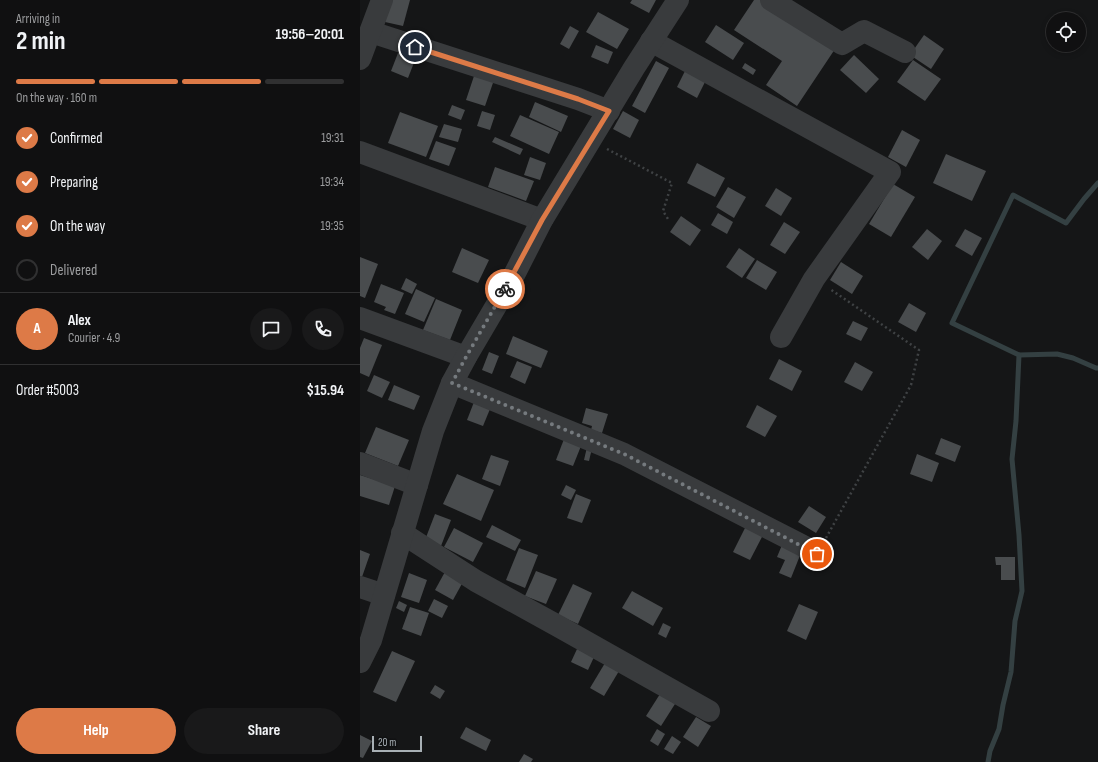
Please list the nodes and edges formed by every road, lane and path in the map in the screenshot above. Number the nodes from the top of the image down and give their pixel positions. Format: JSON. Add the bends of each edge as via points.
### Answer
{"nodes":[{"id":1,"x":382,"y":0,"type":"edge"},
{"id":2,"x":678,"y":0,"type":"edge"},
{"id":3,"x":771,"y":0,"type":"edge"},
{"id":4,"x":371,"y":32,"type":"junction"},
{"id":5,"x":651,"y":41,"type":"junction"},
{"id":6,"x":905,"y":52,"type":"dead end"},
{"id":7,"x":360,"y":59,"type":"edge"},
{"id":8,"x":609,"y":111,"type":"junction"},
{"id":9,"x":591,"y":141,"type":"junction"},
{"id":10,"x":360,"y":152,"type":"edge"},
{"id":11,"x":668,"y":219,"type":"dead end"},
{"id":12,"x":542,"y":220,"type":"junction"},
{"id":13,"x":814,"y":279,"type":"junction"},
{"id":14,"x":360,"y":318,"type":"edge"},
{"id":15,"x":781,"y":336,"type":"dead end"},
{"id":16,"x":466,"y":357,"type":"junction"},
{"id":17,"x":452,"y":383,"type":"junction"},
{"id":18,"x":360,"y":463,"type":"edge"},
{"id":19,"x":417,"y":485,"type":"junction"},
{"id":20,"x":402,"y":533,"type":"junction"},
{"id":21,"x":817,"y":554,"type":"joint"},
{"id":22,"x":360,"y":587,"type":"edge"},
{"id":23,"x":384,"y":594,"type":"junction"},
{"id":24,"x":360,"y":662,"type":"edge"},
{"id":25,"x":709,"y":712,"type":"dead end"}],
"edges":[{"from":1,"to":4,"type":"street"},
{"from":2,"to":5,"type":"street"},
{"from":3,"to":6,"type":"street","via":[[842,44],[864,31]]},
{"from":4,"to":7,"type":"street"},
{"from":4,"to":8,"type":"street"},
{"from":5,"to":8,"type":"street"},
{"from":5,"to":13,"type":"street","via":[[890,172]]},
{"from":8,"to":9,"type":"street"},
{"from":9,"to":11,"type":"path","via":[[672,183],[663,211]]},
{"from":9,"to":12,"type":"street"},
{"from":10,"to":12,"type":"street"},
{"from":12,"to":16,"type":"street","via":[[513,277]]},
{"from":13,"to":15,"type":"street"},
{"from":13,"to":21,"type":"path","via":[[919,350],[910,385]]},
{"from":14,"to":16,"type":"street"},
{"from":16,"to":17,"type":"street"},
{"from":17,"to":19,"type":"street","via":[[433,431]]},
{"from":17,"to":21,"type":"street","via":[[624,454]]},
{"from":18,"to":19,"type":"street"},
{"from":19,"to":20,"type":"street"},
{"from":20,"to":23,"type":"street"},
{"from":20,"to":25,"type":"street","via":[[476,582]]},
{"from":22,"to":23,"type":"street"},
{"from":23,"to":24,"type":"street","via":[[371,640]]}]}
